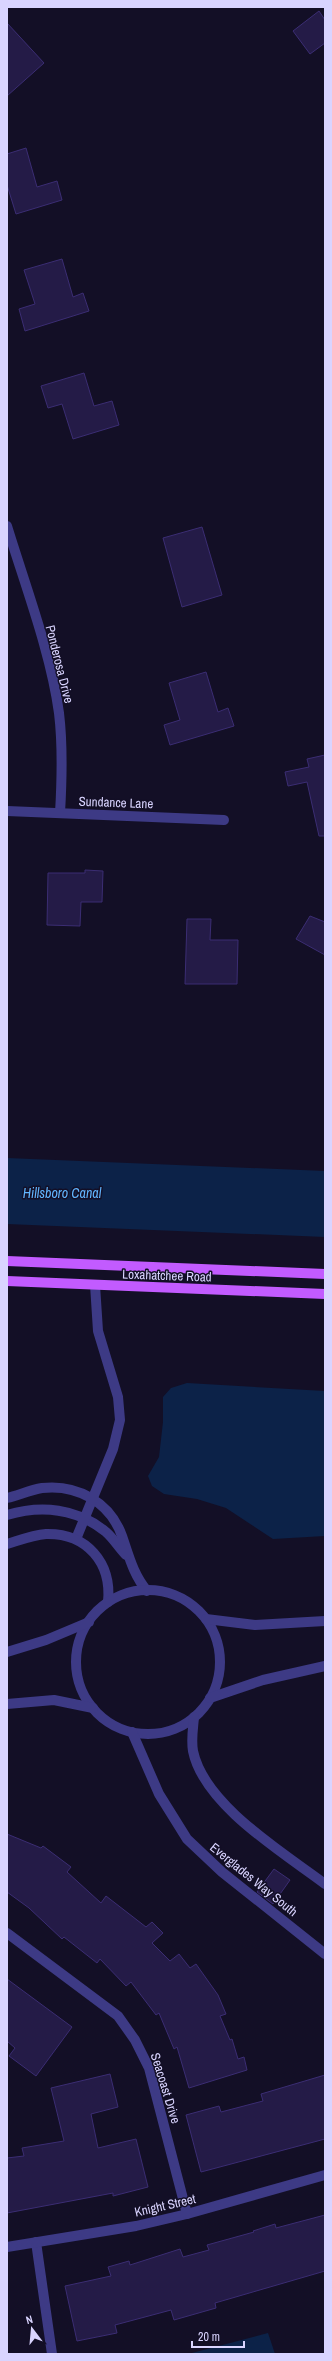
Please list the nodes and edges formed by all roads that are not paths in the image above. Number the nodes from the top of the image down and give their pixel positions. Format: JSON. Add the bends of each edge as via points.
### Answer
{"nodes":[{"id":1,"x":7,"y":526,"type":"edge"},
{"id":2,"x":7,"y":811,"type":"edge"},
{"id":3,"x":60,"y":813,"type":"junction"},
{"id":4,"x":224,"y":820,"type":"dead end"},
{"id":5,"x":7,"y":1261,"type":"edge"},
{"id":6,"x":325,"y":1274,"type":"edge"},
{"id":7,"x":7,"y":1281,"type":"edge"},
{"id":8,"x":95,"y":1284,"type":"junction"},
{"id":9,"x":325,"y":1294,"type":"edge"},
{"id":10,"x":7,"y":1498,"type":"edge"},
{"id":11,"x":94,"y":1498,"type":"junction"},
{"id":12,"x":7,"y":1515,"type":"edge"},
{"id":13,"x":85,"y":1519,"type":"junction"},
{"id":14,"x":76,"y":1539,"type":"junction"},
{"id":15,"x":7,"y":1544,"type":"edge"},
{"id":16,"x":128,"y":1557,"type":"junction"},
{"id":17,"x":147,"y":1591,"type":"junction"},
{"id":18,"x":108,"y":1602,"type":"junction"},
{"id":19,"x":206,"y":1619,"type":"junction"},
{"id":20,"x":325,"y":1621,"type":"edge"},
{"id":21,"x":89,"y":1622,"type":"junction"},
{"id":22,"x":7,"y":1652,"type":"edge"},
{"id":23,"x":325,"y":1666,"type":"edge"},
{"id":24,"x":210,"y":1698,"type":"junction"},
{"id":25,"x":7,"y":1704,"type":"edge"},
{"id":26,"x":93,"y":1708,"type":"junction"},
{"id":27,"x":194,"y":1717,"type":"junction"},
{"id":28,"x":132,"y":1732,"type":"junction"},
{"id":29,"x":325,"y":1884,"type":"edge"},
{"id":30,"x":7,"y":1933,"type":"edge"},
{"id":31,"x":325,"y":1954,"type":"edge"},
{"id":32,"x":325,"y":2175,"type":"edge"},
{"id":33,"x":187,"y":2214,"type":"junction"},
{"id":34,"x":36,"y":2242,"type":"junction"},
{"id":35,"x":7,"y":2247,"type":"edge"},
{"id":36,"x":52,"y":2354,"type":"edge"}],
"edges":[{"from":1,"to":3,"type":"street","name":"Ponderosa Drive","via":[[51,671],[59,712],[62,754]]},
{"from":2,"to":3,"type":"street","name":"Sundance Lane"},
{"from":3,"to":4,"type":"street","name":"Sundance Lane"},
{"from":5,"to":6,"type":"main road","name":"Loxahatchee Road"},
{"from":7,"to":8,"type":"main road","name":"Loxahatchee Road"},
{"from":8,"to":9,"type":"main road","name":"Loxahatchee Road"},
{"from":8,"to":11,"type":"street","via":[[97,1326],[116,1389],[120,1420],[117,1441]]},
{"from":10,"to":11,"type":"street","via":[[51,1488]]},
{"from":11,"to":13,"type":"street"},
{"from":11,"to":16,"type":"street","via":[[116,1523]]},
{"from":12,"to":13,"type":"street","via":[[43,1508],[68,1512]]},
{"from":13,"to":14,"type":"street"},
{"from":13,"to":16,"type":"street","via":[[105,1532]]},
{"from":14,"to":15,"type":"street","via":[[47,1534]]},
{"from":14,"to":18,"type":"street","via":[[92,1550],[103,1565],[109,1581]]},
{"from":16,"to":17,"type":"street","via":[[137,1578]]},
{"from":17,"to":18,"type":"street","via":[[128,1594]]},
{"from":17,"to":19,"type":"street","via":[[169,1593],[181,1598]]},
{"from":18,"to":21,"type":"street"},
{"from":19,"to":20,"type":"street","via":[[255,1625]]},
{"from":19,"to":24,"type":"street","via":[[213,1630],[219,1652],[218,1675]]},
{"from":21,"to":22,"type":"street","via":[[46,1640]]},
{"from":21,"to":26,"type":"street","via":[[80,1639],[77,1665],[79,1684]]},
{"from":23,"to":24,"type":"street","via":[[263,1680]]},
{"from":24,"to":27,"type":"street"},
{"from":25,"to":26,"type":"street","via":[[54,1700]]},
{"from":26,"to":28,"type":"street","via":[[112,1723]]},
{"from":27,"to":28,"type":"street","via":[[185,1724],[165,1732],[144,1735]]},
{"from":27,"to":29,"type":"street","via":[[192,1742],[195,1759],[218,1796],[242,1821]]},
{"from":28,"to":31,"type":"street","name":"Everglades Way South","via":[[159,1794],[188,1838],[222,1872]]},
{"from":30,"to":33,"type":"street","name":"Seacoast Drive","via":[[118,2016],[135,2040],[149,2068]]},
{"from":32,"to":33,"type":"street","name":"Knight Street"},
{"from":33,"to":34,"type":"street","name":"Knight Street","via":[[136,2226]]},
{"from":34,"to":35,"type":"street","name":"Knight Street"},
{"from":34,"to":36,"type":"street"}]}
